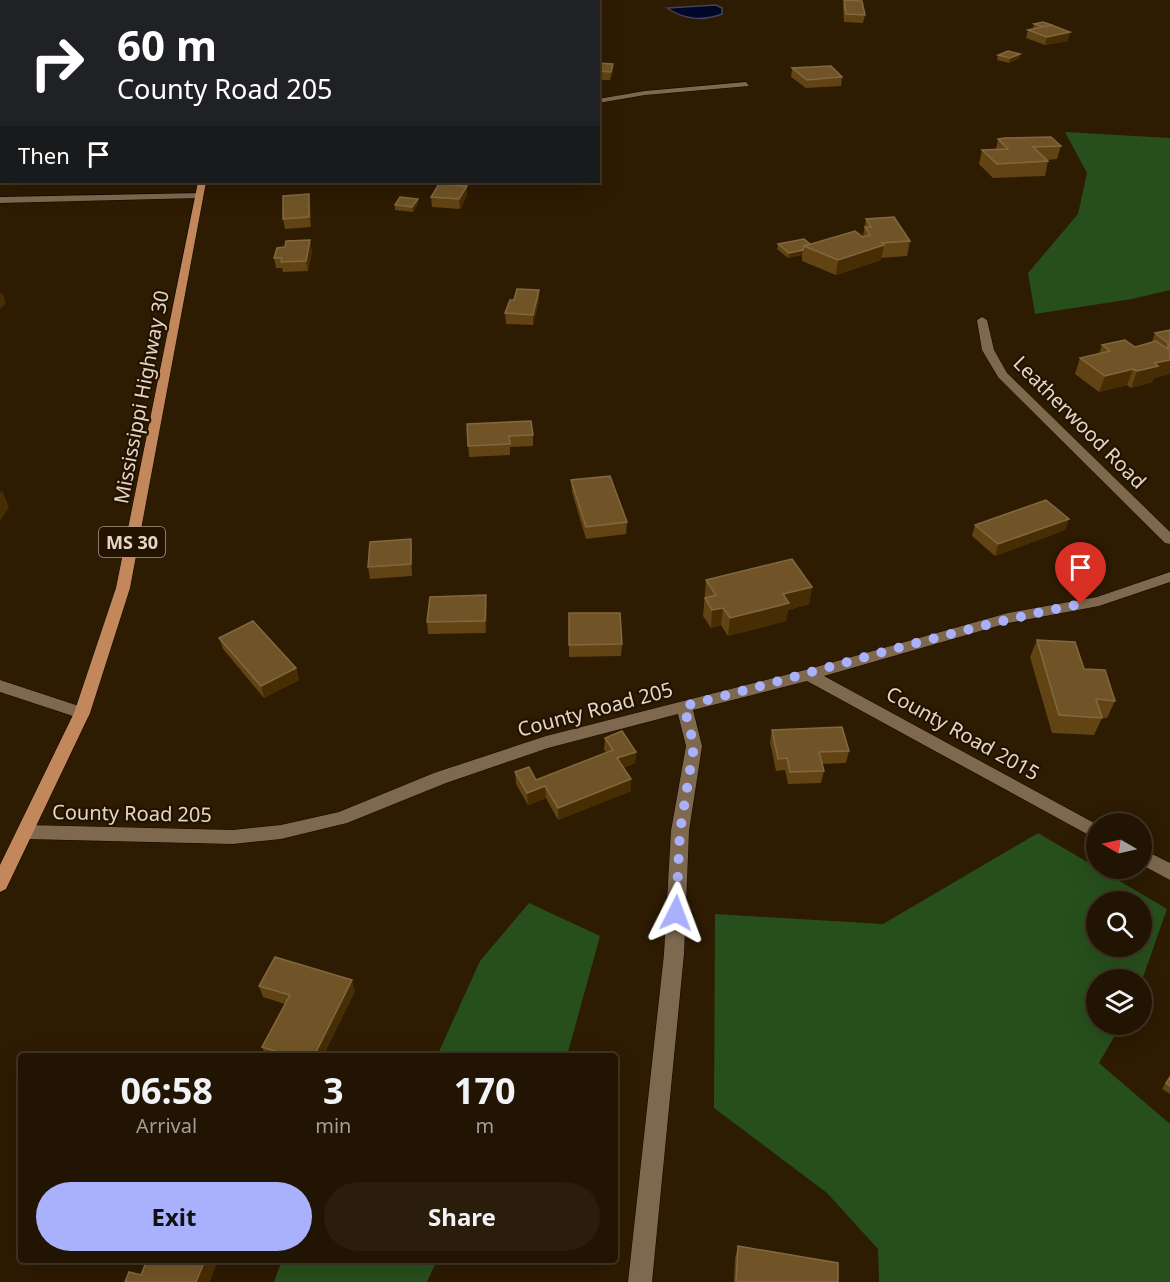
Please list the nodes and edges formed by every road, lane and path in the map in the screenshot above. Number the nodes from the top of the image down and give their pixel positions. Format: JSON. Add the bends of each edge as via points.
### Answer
{"nodes":[{"id":1,"x":746,"y":84,"type":"dead end"},
{"id":2,"x":600,"y":101,"type":"edge"},
{"id":3,"x":201,"y":188,"type":"edge"},
{"id":4,"x":0,"y":200,"type":"edge"},
{"id":5,"x":982,"y":320,"type":"dead end"},
{"id":6,"x":1170,"y":540,"type":"edge"},
{"id":7,"x":1170,"y":577,"type":"edge"},
{"id":8,"x":809,"y":675,"type":"junction"},
{"id":9,"x":0,"y":686,"type":"edge"},
{"id":10,"x":684,"y":706,"type":"junction"},
{"id":11,"x":82,"y":713,"type":"junction"},
{"id":12,"x":1086,"y":827,"type":"edge"},
{"id":13,"x":27,"y":832,"type":"junction"},
{"id":14,"x":1152,"y":862,"type":"edge"},
{"id":15,"x":1170,"y":872,"type":"edge"},
{"id":16,"x":0,"y":884,"type":"edge"},
{"id":17,"x":640,"y":1282,"type":"edge"}],
"edges":[{"from":1,"to":2,"type":"street"},
{"from":3,"to":4,"type":"street"},
{"from":3,"to":11,"type":"main road","name":"Mississippi Highway 30","number":"MS 30","via":[[123,588]]},
{"from":5,"to":6,"type":"street","name":"Leatherwood Road","via":[[988,350],[1002,375]]},
{"from":7,"to":8,"type":"street","name":"County Road 205","via":[[1099,600],[1008,618]]},
{"from":8,"to":10,"type":"street","name":"County Road 205"},
{"from":8,"to":12,"type":"street","name":"County Road 2015"},
{"from":9,"to":11,"type":"street"},
{"from":10,"to":13,"type":"street","name":"County Road 205","via":[[546,742],[440,778],[341,818],[281,832],[233,837]]},
{"from":10,"to":17,"type":"street","via":[[694,746],[680,831],[674,954]]},
{"from":11,"to":13,"type":"main road","name":"Mississippi Highway 30","number":"MS 30"},
{"from":13,"to":16,"type":"main road","name":"Mississippi Highway 30","number":"MS 30"},
{"from":14,"to":15,"type":"street"}]}
